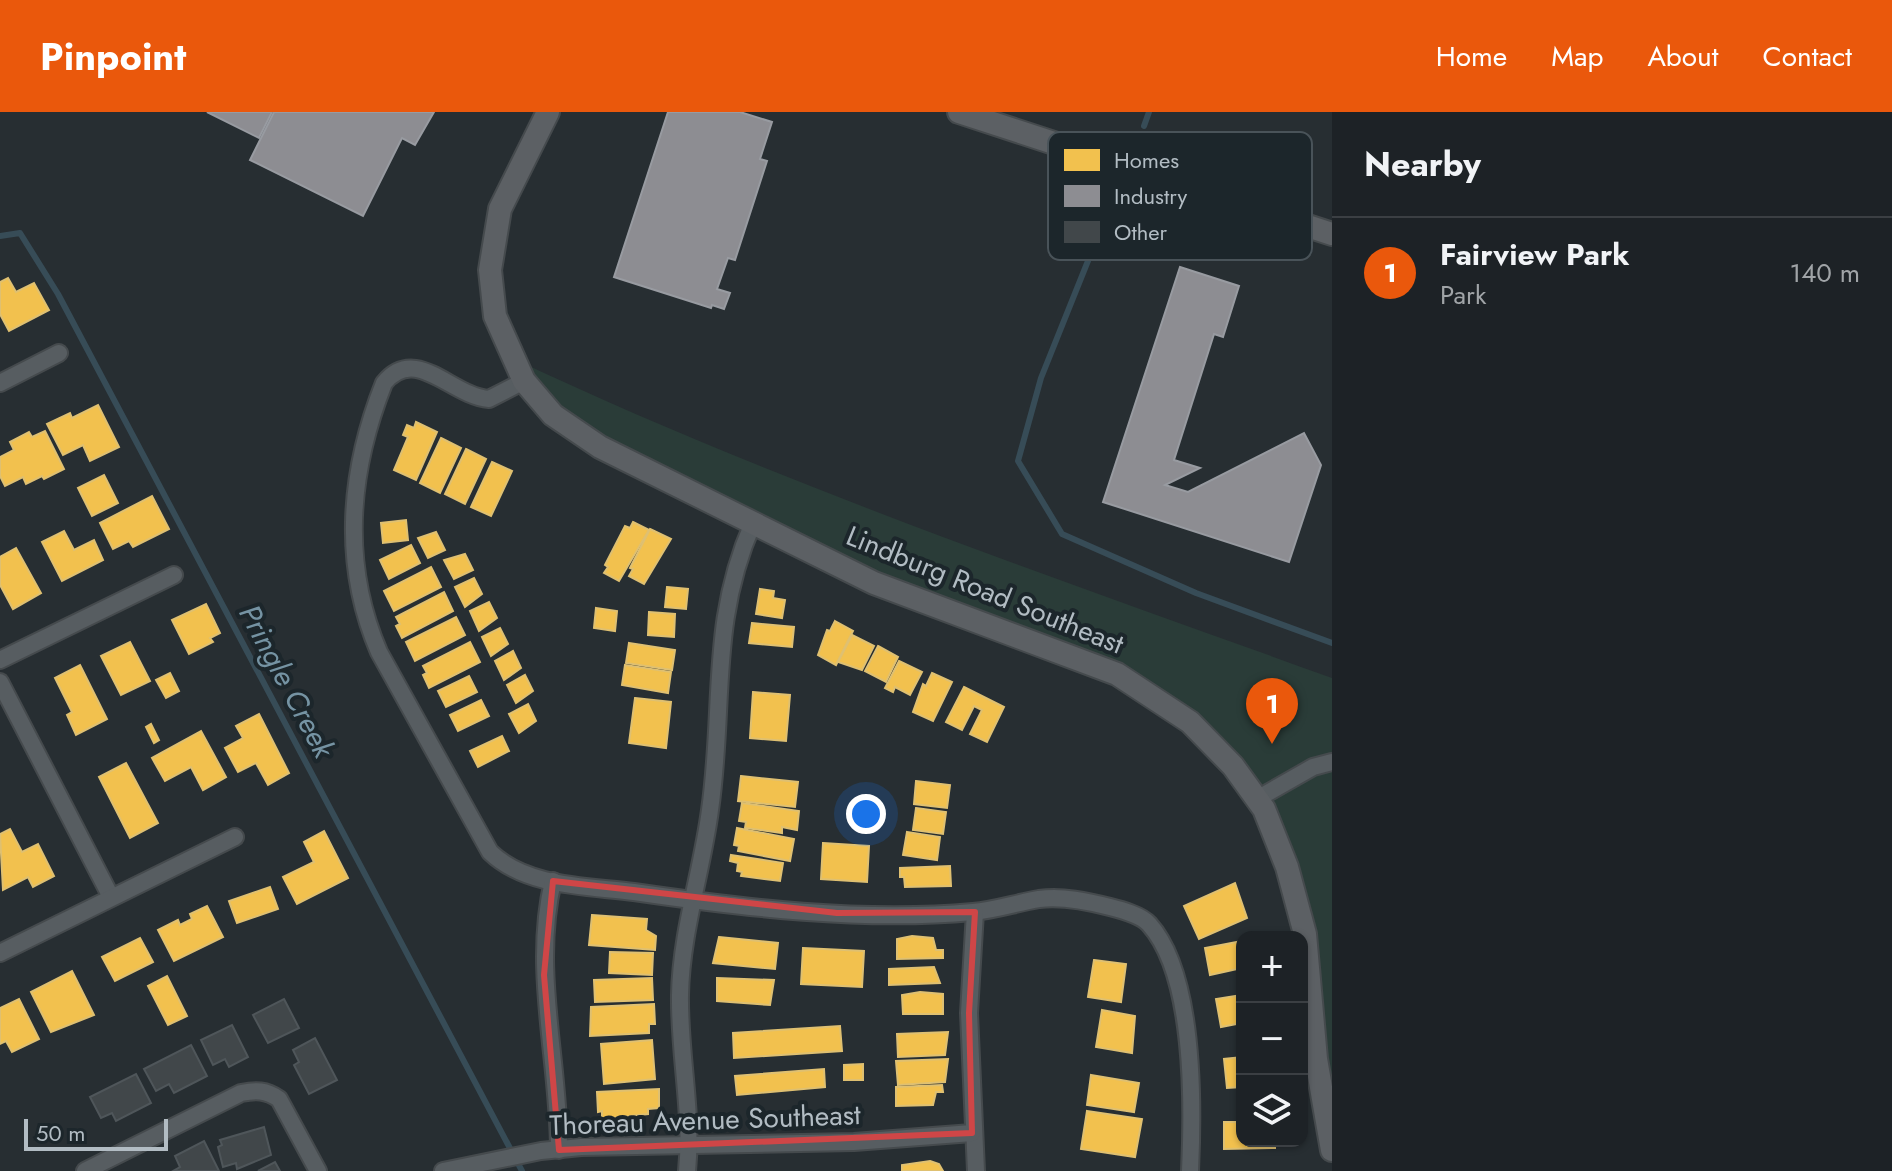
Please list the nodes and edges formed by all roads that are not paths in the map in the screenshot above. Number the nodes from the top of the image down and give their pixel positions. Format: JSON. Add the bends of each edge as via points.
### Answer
{"nodes":[{"id":1,"x":548,"y":112,"type":"edge"},
{"id":2,"x":959,"y":112,"type":"edge"},
{"id":3,"x":1048,"y":141,"type":"edge"},
{"id":4,"x":1312,"y":227,"type":"edge"},
{"id":5,"x":1332,"y":234,"type":"edge"},
{"id":6,"x":59,"y":353,"type":"dead end"},
{"id":7,"x":524,"y":381,"type":"junction"},
{"id":8,"x":0,"y":383,"type":"edge"},
{"id":9,"x":753,"y":523,"type":"junction"},
{"id":10,"x":174,"y":575,"type":"dead end"},
{"id":11,"x":0,"y":660,"type":"edge"},
{"id":12,"x":0,"y":682,"type":"edge"},
{"id":13,"x":1332,"y":762,"type":"edge"},
{"id":14,"x":1257,"y":799,"type":"junction"},
{"id":15,"x":235,"y":837,"type":"dead end"},
{"id":16,"x":553,"y":881,"type":"junction"},
{"id":17,"x":111,"y":897,"type":"junction"},
{"id":18,"x":694,"y":901,"type":"junction"},
{"id":19,"x":975,"y":912,"type":"junction"},
{"id":20,"x":0,"y":953,"type":"edge"},
{"id":21,"x":972,"y":1133,"type":"junction"},
{"id":22,"x":689,"y":1144,"type":"junction"},
{"id":23,"x":559,"y":1150,"type":"junction"},
{"id":24,"x":1332,"y":1150,"type":"edge"},
{"id":25,"x":85,"y":1171,"type":"edge"},
{"id":26,"x":318,"y":1171,"type":"edge"},
{"id":27,"x":443,"y":1171,"type":"edge"},
{"id":28,"x":687,"y":1171,"type":"edge"},
{"id":29,"x":976,"y":1171,"type":"edge"},
{"id":30,"x":1190,"y":1171,"type":"edge"}],
"edges":[{"from":1,"to":7,"type":"street","name":"Lindburg Road Southeast","via":[[500,209],[490,270],[495,316]]},
{"from":2,"to":3,"type":"street"},
{"from":4,"to":5,"type":"street"},
{"from":6,"to":8,"type":"street"},
{"from":7,"to":9,"type":"street","name":"Lindburg Road Southeast","via":[[553,415],[581,436]]},
{"from":7,"to":16,"type":"street","via":[[498,397],[481,398],[411,366],[390,375],[357,473],[354,567],[366,622],[379,652],[490,852],[513,869]]},
{"from":9,"to":14,"type":"street","name":"Lindburg Road Southeast","via":[[921,603],[1117,674],[1190,722]]},
{"from":9,"to":18,"type":"street","via":[[724,611],[716,756]]},
{"from":10,"to":11,"type":"street"},
{"from":12,"to":17,"type":"street"},
{"from":13,"to":14,"type":"street"},
{"from":14,"to":24,"type":"street","name":"Lindburg Road Southeast","via":[[1287,867],[1305,934],[1316,1059]]},
{"from":15,"to":17,"type":"street"},
{"from":16,"to":18,"type":"street"},
{"from":16,"to":23,"type":"street","via":[[544,975],[557,1079]]},
{"from":17,"to":20,"type":"street"},
{"from":18,"to":19,"type":"street","via":[[837,913]]},
{"from":18,"to":22,"type":"street","via":[[680,994]]},
{"from":19,"to":21,"type":"street","via":[[969,1013]]},
{"from":19,"to":30,"type":"street","via":[[1037,899],[1080,900],[1147,922],[1165,948],[1192,1064]]},
{"from":21,"to":22,"type":"street","name":"Thoreau Avenue Southeast","via":[[854,1142]]},
{"from":21,"to":29,"type":"street"},
{"from":22,"to":23,"type":"street","name":"Thoreau Avenue Southeast"},
{"from":22,"to":28,"type":"street"},
{"from":23,"to":27,"type":"street","name":"Thoreau Avenue Southeast"},
{"from":25,"to":26,"type":"street","via":[[256,1090],[279,1099]]}]}
